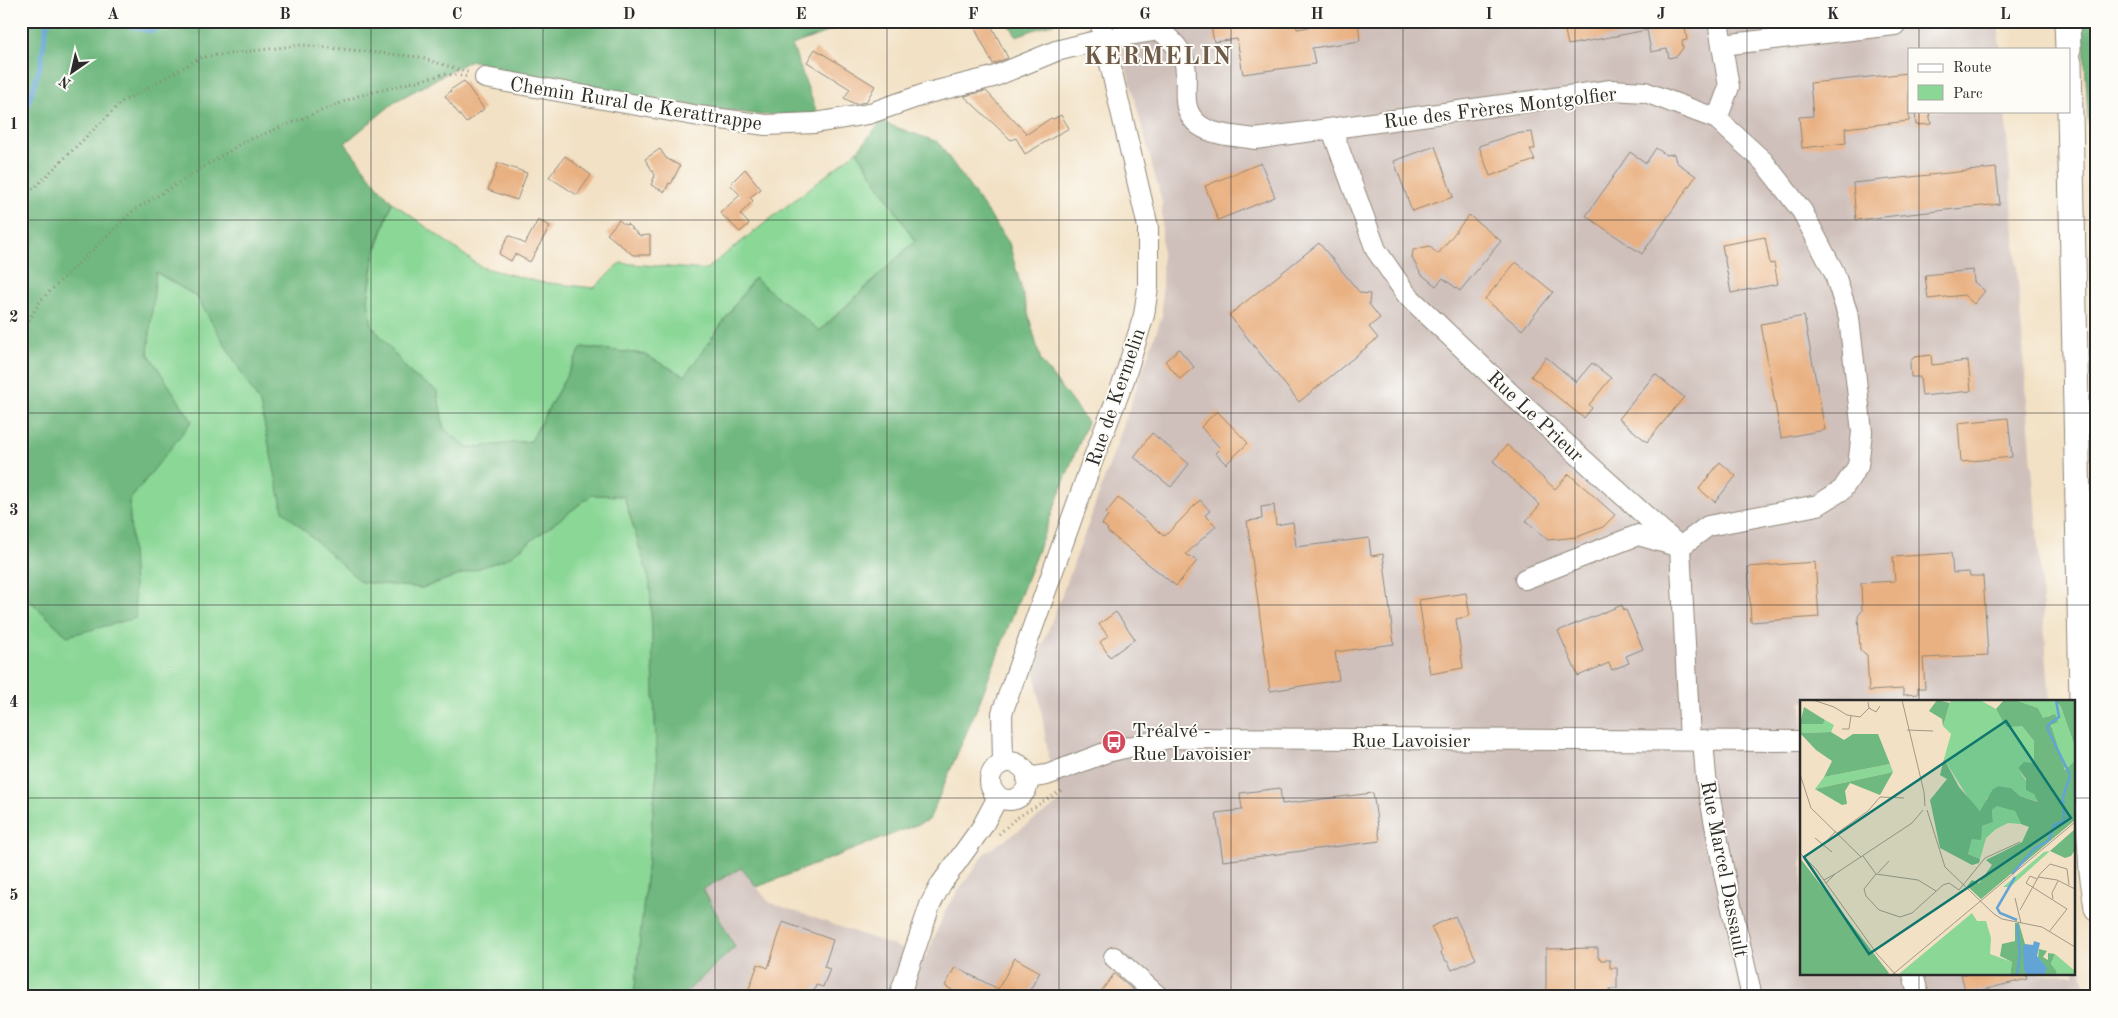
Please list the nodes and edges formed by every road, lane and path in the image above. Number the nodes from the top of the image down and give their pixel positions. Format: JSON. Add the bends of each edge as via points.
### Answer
{"nodes":[{"id":1,"x":1718,"y":21,"type":"edge"},
{"id":2,"x":2067,"y":21,"type":"edge"},
{"id":3,"x":1895,"y":25,"type":"dead end"},
{"id":4,"x":1160,"y":26,"type":"edge"},
{"id":5,"x":1806,"y":28,"type":"edge"},
{"id":6,"x":1102,"y":30,"type":"edge"},
{"id":7,"x":1722,"y":46,"type":"junction"},
{"id":8,"x":2068,"y":48,"type":"edge"},
{"id":9,"x":485,"y":78,"type":"junction"},
{"id":10,"x":2070,"y":112,"type":"edge"},
{"id":11,"x":1717,"y":119,"type":"junction"},
{"id":12,"x":1332,"y":130,"type":"junction"},
{"id":13,"x":21,"y":198,"type":"edge"},
{"id":14,"x":21,"y":333,"type":"edge"},
{"id":15,"x":1680,"y":547,"type":"junction"},
{"id":16,"x":1525,"y":579,"type":"dead end"},
{"id":17,"x":2079,"y":725,"type":"edge"},
{"id":18,"x":1697,"y":740,"type":"junction"},
{"id":19,"x":1800,"y":741,"type":"edge"},
{"id":20,"x":2079,"y":752,"type":"edge"},
{"id":21,"x":1003,"y":764,"type":"junction"},
{"id":22,"x":1027,"y":778,"type":"junction"},
{"id":23,"x":1068,"y":787,"type":"dead end"},
{"id":24,"x":998,"y":797,"type":"junction"},
{"id":25,"x":995,"y":838,"type":"dead end"},
{"id":26,"x":2097,"y":908,"type":"edge"},
{"id":27,"x":1114,"y":957,"type":"dead end"},
{"id":28,"x":1914,"y":976,"type":"edge"},
{"id":29,"x":903,"y":995,"type":"edge"},
{"id":30,"x":1159,"y":997,"type":"edge"},
{"id":31,"x":1752,"y":997,"type":"edge"},
{"id":32,"x":1919,"y":997,"type":"edge"}],
"edges":[{"from":1,"to":7,"type":"street"},
{"from":2,"to":8,"type":"main road"},
{"from":3,"to":5,"type":"street"},
{"from":4,"to":6,"type":"street","name":"Chemin Rural de Kerattrappe"},
{"from":4,"to":12,"type":"street","name":"Rue des Frères Montgolfier","via":[[1177,46],[1185,64],[1185,101],[1188,112],[1199,125],[1215,132],[1255,139]]},
{"from":5,"to":7,"type":"street"},
{"from":6,"to":9,"type":"street","name":"Chemin Rural de Kerattrappe","via":[[993,77],[928,93],[868,114],[815,124],[766,125],[699,116]]},
{"from":6,"to":21,"type":"street","name":"Rue de Kermelin","via":[[1148,227],[1148,286],[1144,315],[1124,380],[1002,713]]},
{"from":7,"to":11,"type":"street","via":[[1729,87]]},
{"from":9,"to":13,"type":"path","via":[[419,57],[302,45],[202,57],[122,102]]},
{"from":9,"to":14,"type":"path","via":[[444,74],[358,96],[244,142],[134,211],[41,300]]},
{"from":10,"to":17,"type":"main road"},
{"from":11,"to":12,"type":"street","name":"Rue des Frères Montgolfier","via":[[1645,92],[1611,90]]},
{"from":11,"to":15,"type":"street","name":"Rue des Frères Montgolfier","via":[[1763,160],[1802,211],[1834,272],[1849,318],[1862,432],[1858,466],[1842,490],[1818,505],[1708,526]]},
{"from":12,"to":15,"type":"street","name":"Rue Le Prieur","via":[[1376,250],[1407,295]]},
{"from":15,"to":16,"type":"street","via":[[1638,535]]},
{"from":15,"to":18,"type":"street"},
{"from":17,"to":20,"type":"main road"},
{"from":18,"to":19,"type":"street","name":"Rue Lavoisier"},
{"from":18,"to":22,"type":"street","name":"Rue Lavoisier","via":[[1169,738],[1107,752],[1048,775]]},
{"from":18,"to":31,"type":"street","name":"Rue Marcel Dassault"},
{"from":20,"to":26,"type":"main road"},
{"from":21,"to":22,"type":"street","via":[[1020,766]]},
{"from":21,"to":24,"type":"street","via":[[995,768],[990,780]]},
{"from":22,"to":24,"type":"street","via":[[1020,796],[1009,800]]},
{"from":23,"to":25,"type":"path","via":[[1015,819]]},
{"from":24,"to":29,"type":"street","via":[[982,827],[940,884],[930,905]]},
{"from":27,"to":30,"type":"street"},
{"from":28,"to":32,"type":"street"}]}
